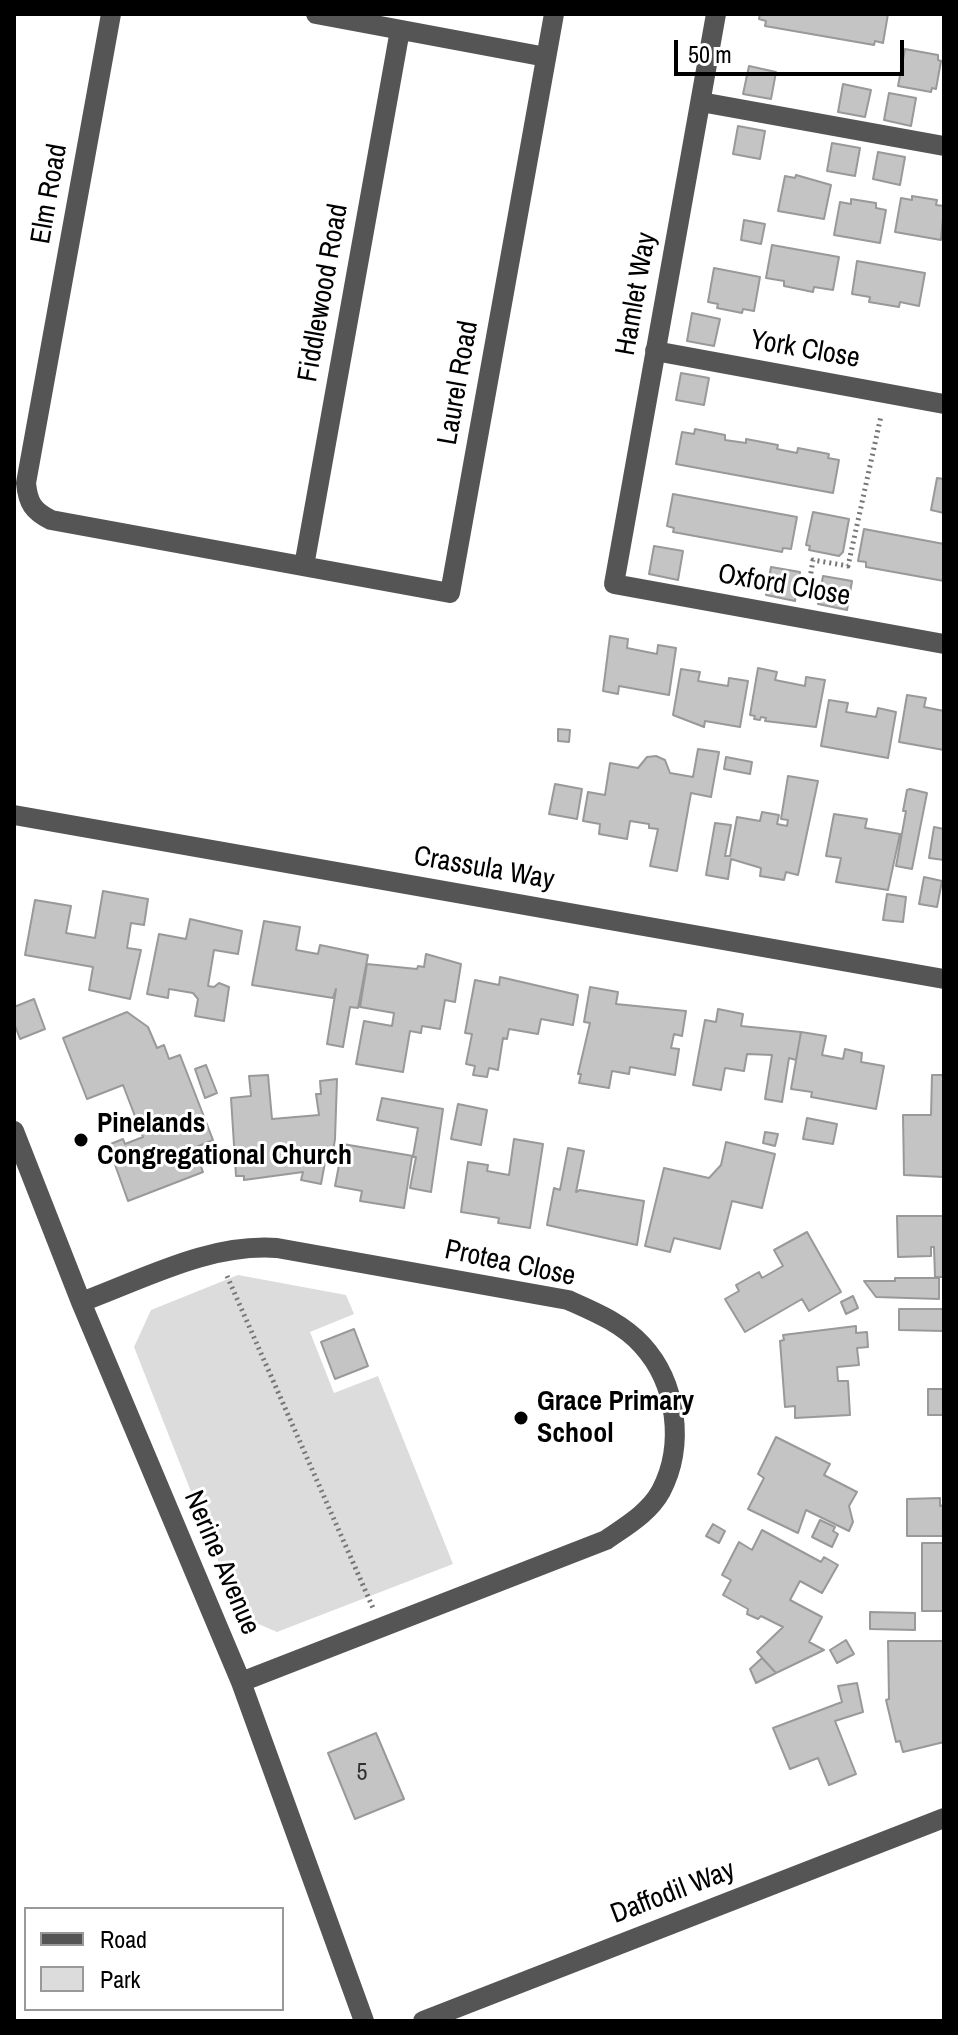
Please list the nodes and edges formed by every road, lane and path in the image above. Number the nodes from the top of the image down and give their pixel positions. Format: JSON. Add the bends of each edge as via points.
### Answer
{"nodes":[{"id":1,"x":111,"y":14,"type":"edge"},
{"id":2,"x":316,"y":14,"type":"edge"},
{"id":3,"x":554,"y":14,"type":"edge"},
{"id":4,"x":716,"y":14,"type":"edge"},
{"id":5,"x":400,"y":30,"type":"junction"},
{"id":6,"x":546,"y":57,"type":"junction"},
{"id":7,"x":701,"y":102,"type":"junction"},
{"id":8,"x":944,"y":146,"type":"edge"},
{"id":9,"x":655,"y":351,"type":"junction"},
{"id":10,"x":886,"y":393,"type":"junction"},
{"id":11,"x":944,"y":404,"type":"edge"},
{"id":12,"x":282,"y":563,"type":"joint"},
{"id":13,"x":304,"y":566,"type":"junction"},
{"id":14,"x":614,"y":584,"type":"joint"},
{"id":15,"x":803,"y":618,"type":"junction"},
{"id":16,"x":944,"y":644,"type":"edge"},
{"id":17,"x":14,"y":815,"type":"edge"},
{"id":18,"x":944,"y":979,"type":"edge"},
{"id":19,"x":14,"y":1131,"type":"edge"},
{"id":20,"x":216,"y":1251,"type":"junction"},
{"id":21,"x":81,"y":1302,"type":"junction"},
{"id":22,"x":381,"y":1627,"type":"junction"},
{"id":23,"x":241,"y":1682,"type":"junction"},
{"id":24,"x":944,"y":1818,"type":"edge"},
{"id":25,"x":364,"y":2021,"type":"edge"},
{"id":26,"x":423,"y":2021,"type":"edge"}],
"edges":[{"from":1,"to":12,"type":"street","name":"Elm Road","via":[[27,499],[51,520]]},
{"from":2,"to":5,"type":"street"},
{"from":3,"to":6,"type":"street","name":"Laurel Road"},
{"from":4,"to":7,"type":"street","name":"Hamlet Way"},
{"from":5,"to":6,"type":"street"},
{"from":5,"to":13,"type":"street","name":"Fiddlewood Road"},
{"from":6,"to":13,"type":"street","name":"Laurel Road","via":[[450,593]]},
{"from":7,"to":8,"type":"street"},
{"from":7,"to":9,"type":"street","name":"Hamlet Way"},
{"from":9,"to":10,"type":"street","name":"York Close"},
{"from":9,"to":14,"type":"street","name":"Hamlet Way"},
{"from":10,"to":11,"type":"street","name":"York Close"},
{"from":10,"to":15,"type":"path","via":[[848,566],[813,560]]},
{"from":12,"to":13,"type":"street","name":"Laurel Road"},
{"from":14,"to":15,"type":"street","name":"Oxford Close"},
{"from":15,"to":16,"type":"street","name":"Oxford Close"},
{"from":17,"to":18,"type":"street","name":"Crassula Way"},
{"from":19,"to":21,"type":"street","name":"Nerine Avenue"},
{"from":20,"to":21,"type":"street","name":"Protea Close"},
{"from":20,"to":22,"type":"path"},
{"from":20,"to":22,"type":"street","name":"Protea Close","via":[[277,1248],[568,1300],[611,1320],[643,1346],[662,1379],[676,1414],[673,1455],[661,1491],[640,1517],[606,1540]]},
{"from":21,"to":23,"type":"street","name":"Nerine Avenue"},
{"from":22,"to":23,"type":"street","name":"Protea Close"},
{"from":23,"to":25,"type":"street","name":"Nerine Avenue"},
{"from":24,"to":26,"type":"street","name":"Daffodil Way"}]}
